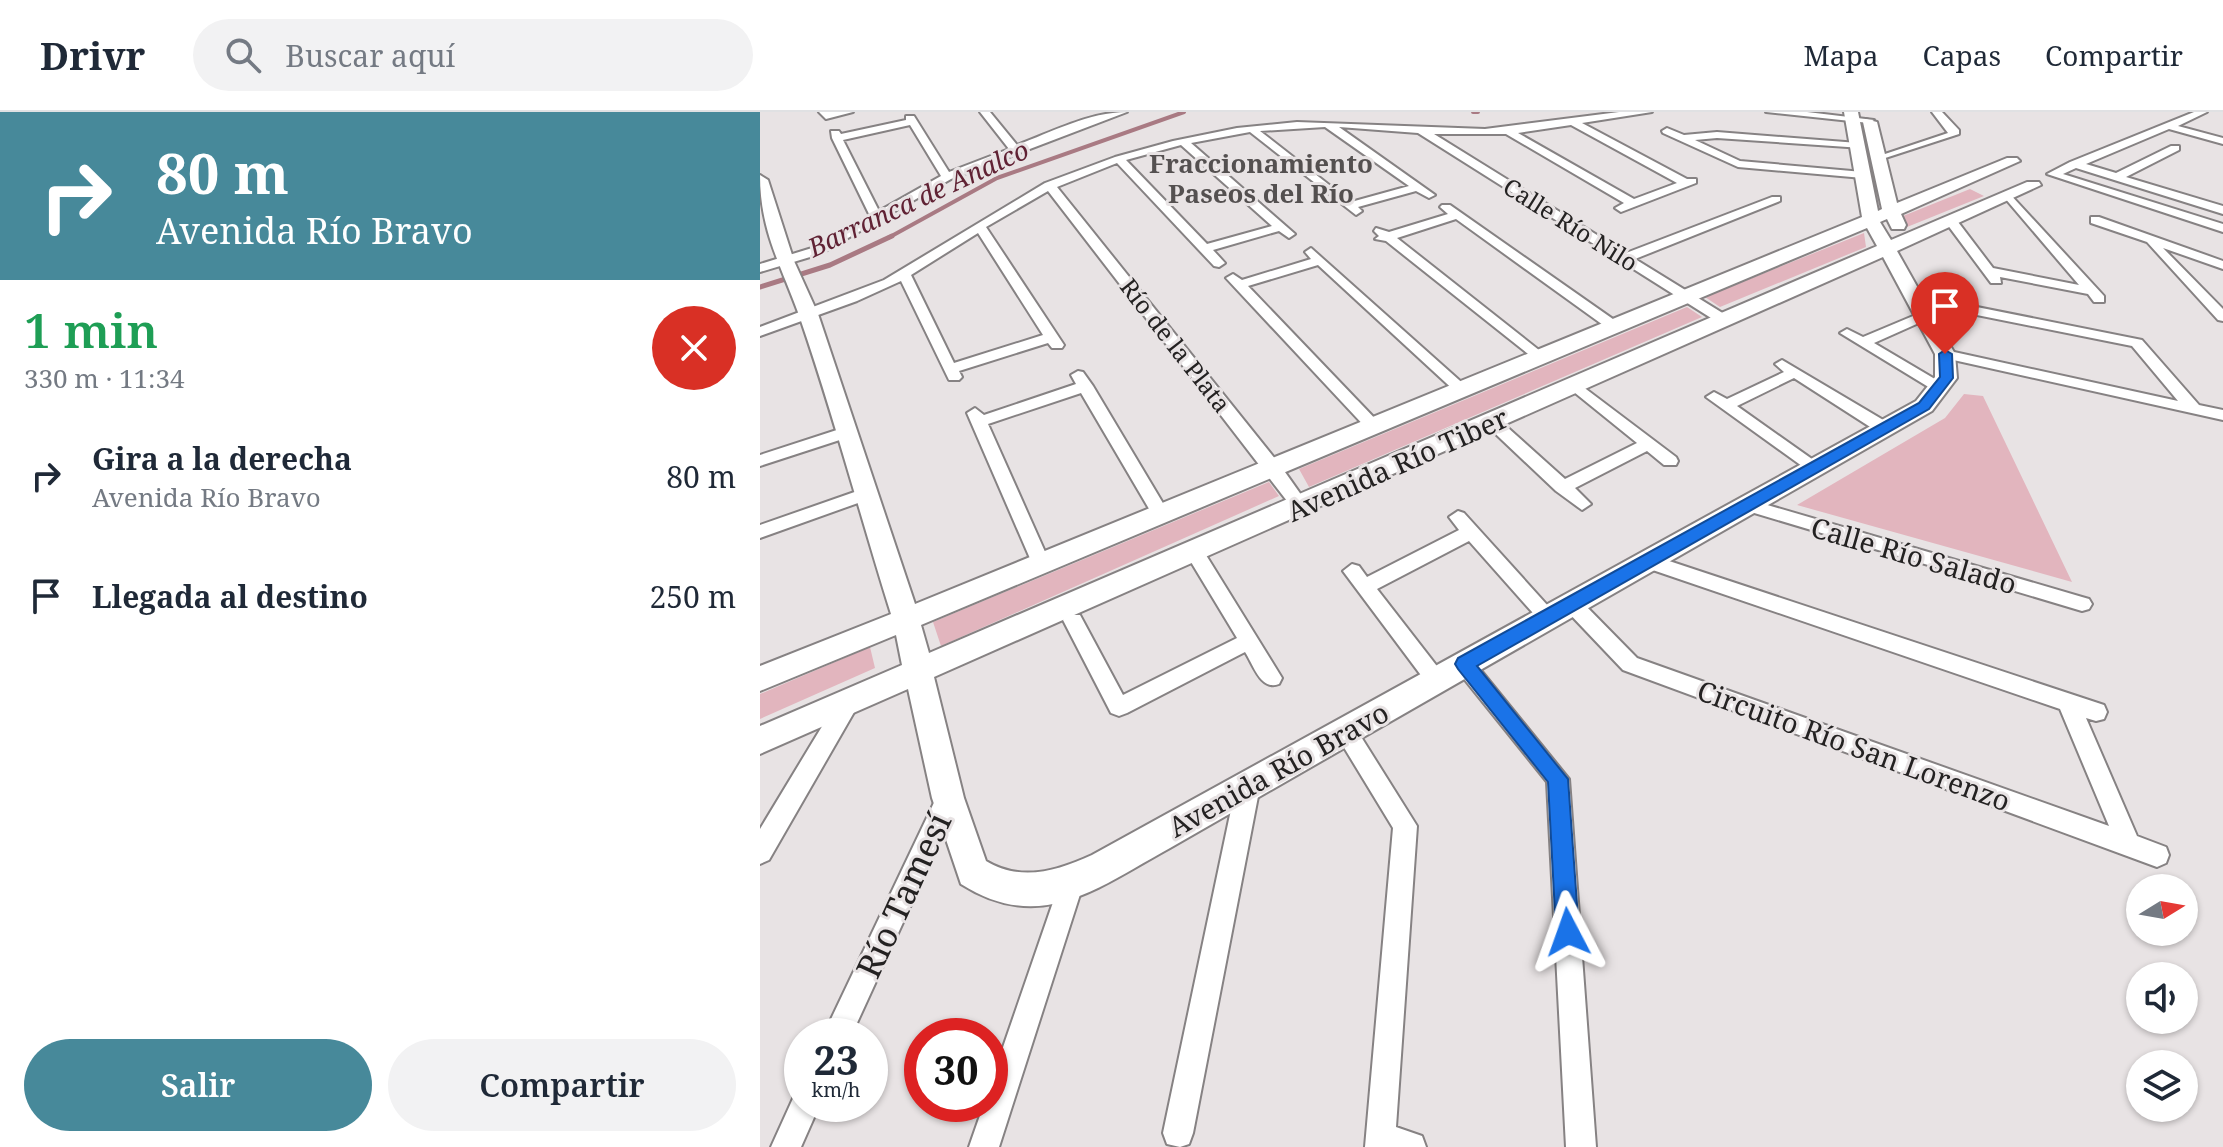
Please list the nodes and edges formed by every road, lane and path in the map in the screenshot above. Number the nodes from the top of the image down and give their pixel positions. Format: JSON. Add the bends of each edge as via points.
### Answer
{"nodes":[{"id":1,"x":824,"y":112,"type":"edge"},
{"id":2,"x":848,"y":112,"type":"edge"},
{"id":3,"x":985,"y":112,"type":"edge"},
{"id":4,"x":1067,"y":112,"type":"edge"},
{"id":5,"x":1122,"y":112,"type":"edge"},
{"id":6,"x":1647,"y":112,"type":"edge"},
{"id":7,"x":1771,"y":112,"type":"edge"},
{"id":8,"x":1937,"y":112,"type":"edge"},
{"id":9,"x":2202,"y":112,"type":"edge"},
{"id":10,"x":1860,"y":116,"type":"edge"},
{"id":11,"x":1574,"y":123,"type":"junction"},
{"id":12,"x":1327,"y":124,"type":"junction"},
{"id":13,"x":1079,"y":125,"type":"junction"},
{"id":14,"x":2168,"y":126,"type":"junction"},
{"id":15,"x":1417,"y":128,"type":"junction"},
{"id":16,"x":1253,"y":130,"type":"junction"},
{"id":17,"x":1508,"y":131,"type":"junction"},
{"id":18,"x":1667,"y":131,"type":"dead end"},
{"id":19,"x":1683,"y":138,"type":"junction"},
{"id":20,"x":2223,"y":141,"type":"edge"},
{"id":21,"x":1184,"y":142,"type":"junction"},
{"id":22,"x":1858,"y":146,"type":"junction"},
{"id":23,"x":2175,"y":148,"type":"dead end"},
{"id":24,"x":1015,"y":149,"type":"junction"},
{"id":25,"x":1119,"y":159,"type":"junction"},
{"id":26,"x":1880,"y":159,"type":"junction"},
{"id":27,"x":2012,"y":161,"type":"dead end"},
{"id":28,"x":2074,"y":164,"type":"junction"},
{"id":29,"x":1863,"y":175,"type":"junction"},
{"id":30,"x":947,"y":177,"type":"junction"},
{"id":31,"x":2117,"y":177,"type":"junction"},
{"id":32,"x":760,"y":180,"type":"edge"},
{"id":33,"x":1961,"y":183,"type":"junction"},
{"id":34,"x":1049,"y":185,"type":"junction"},
{"id":35,"x":2033,"y":185,"type":"dead end"},
{"id":36,"x":1417,"y":187,"type":"junction"},
{"id":37,"x":1429,"y":195,"type":"dead end"},
{"id":38,"x":2004,"y":197,"type":"junction"},
{"id":39,"x":1776,"y":199,"type":"dead end"},
{"id":40,"x":763,"y":200,"type":"edge"},
{"id":41,"x":2223,"y":210,"type":"edge"},
{"id":42,"x":1881,"y":216,"type":"junction"},
{"id":43,"x":876,"y":217,"type":"junction"},
{"id":44,"x":2095,"y":220,"type":"dead end"},
{"id":45,"x":1951,"y":221,"type":"junction"},
{"id":46,"x":979,"y":225,"type":"junction"},
{"id":47,"x":2223,"y":228,"type":"edge"},
{"id":48,"x":2150,"y":241,"type":"junction"},
{"id":49,"x":1895,"y":244,"type":"junction"},
{"id":50,"x":1205,"y":248,"type":"junction"},
{"id":51,"x":1625,"y":258,"type":"junction"},
{"id":52,"x":1219,"y":263,"type":"dead end"},
{"id":53,"x":787,"y":264,"type":"junction"},
{"id":54,"x":2223,"y":265,"type":"edge"},
{"id":55,"x":760,"y":268,"type":"edge"},
{"id":56,"x":904,"y":274,"type":"junction"},
{"id":57,"x":1688,"y":297,"type":"junction"},
{"id":58,"x":1921,"y":307,"type":"junction"},
{"id":59,"x":806,"y":310,"type":"junction"},
{"id":60,"x":2223,"y":317,"type":"edge"},
{"id":61,"x":1724,"y":320,"type":"junction"},
{"id":62,"x":1615,"y":327,"type":"junction"},
{"id":63,"x":760,"y":332,"type":"edge"},
{"id":64,"x":1847,"y":333,"type":"dead end"},
{"id":65,"x":1863,"y":342,"type":"junction"},
{"id":66,"x":1945,"y":354,"type":"junction"},
{"id":67,"x":1542,"y":358,"type":"junction"},
{"id":68,"x":1574,"y":385,"type":"junction"},
{"id":69,"x":1940,"y":388,"type":"junction"},
{"id":70,"x":1463,"y":391,"type":"junction"},
{"id":71,"x":2193,"y":408,"type":"junction"},
{"id":72,"x":2222,"y":415,"type":"edge"},
{"id":73,"x":1491,"y":422,"type":"junction"},
{"id":74,"x":1375,"y":427,"type":"junction"},
{"id":75,"x":1884,"y":428,"type":"junction"},
{"id":76,"x":846,"y":432,"type":"junction"},
{"id":77,"x":1649,"y":444,"type":"junction"},
{"id":78,"x":760,"y":461,"type":"edge"},
{"id":79,"x":1670,"y":461,"type":"dead end"},
{"id":80,"x":1813,"y":468,"type":"junction"},
{"id":81,"x":1274,"y":469,"type":"junction"},
{"id":82,"x":1562,"y":487,"type":"junction"},
{"id":83,"x":866,"y":494,"type":"junction"},
{"id":84,"x":1582,"y":504,"type":"dead end"},
{"id":85,"x":1747,"y":505,"type":"junction"},
{"id":86,"x":1300,"y":506,"type":"junction"},
{"id":87,"x":1161,"y":515,"type":"junction"},
{"id":88,"x":760,"y":532,"type":"edge"},
{"id":89,"x":1194,"y":552,"type":"junction"},
{"id":90,"x":1648,"y":561,"type":"junction"},
{"id":91,"x":1041,"y":563,"type":"junction"},
{"id":92,"x":2082,"y":604,"type":"dead end"},
{"id":93,"x":1560,"y":610,"type":"junction"},
{"id":94,"x":906,"y":618,"type":"junction"},
{"id":95,"x":1073,"y":620,"type":"dead end"},
{"id":96,"x":1249,"y":641,"type":"junction"},
{"id":97,"x":1464,"y":664,"type":"junction"},
{"id":98,"x":917,"y":672,"type":"junction"},
{"id":99,"x":1272,"y":678,"type":"dead end"},
{"id":100,"x":760,"y":679,"type":"edge"},
{"id":101,"x":1436,"y":680,"type":"junction"},
{"id":102,"x":849,"y":701,"type":"junction"},
{"id":103,"x":2068,"y":702,"type":"junction"},
{"id":104,"x":2096,"y":712,"type":"dead end"},
{"id":105,"x":1345,"y":731,"type":"junction"},
{"id":106,"x":760,"y":740,"type":"edge"},
{"id":107,"x":1248,"y":786,"type":"junction"},
{"id":108,"x":948,"y":798,"type":"junction"},
{"id":109,"x":2129,"y":845,"type":"junction"},
{"id":110,"x":760,"y":852,"type":"edge"},
{"id":111,"x":2157,"y":855,"type":"dead end"},
{"id":112,"x":1072,"y":882,"type":"junction"},
{"id":113,"x":845,"y":1018,"type":"edge"},
{"id":114,"x":797,"y":1122,"type":"edge"},
{"id":115,"x":1178,"y":1133,"type":"dead end"},
{"id":116,"x":1380,"y":1142,"type":"edge"},
{"id":117,"x":786,"y":1147,"type":"edge"},
{"id":118,"x":984,"y":1147,"type":"edge"},
{"id":119,"x":1411,"y":1147,"type":"edge"},
{"id":120,"x":1581,"y":1147,"type":"edge"}],
"edges":[{"from":1,"to":2,"type":"street"},
{"from":3,"to":24,"type":"street"},
{"from":4,"to":13,"type":"street"},
{"from":5,"to":13,"type":"street"},
{"from":6,"to":11,"type":"street"},
{"from":7,"to":10,"type":"street"},
{"from":8,"to":26,"type":"street","via":[[1955,132],[1952,135]]},
{"from":9,"to":14,"type":"street"},
{"from":10,"to":22,"type":"street"},
{"from":10,"to":26,"type":"street"},
{"from":11,"to":17,"type":"street"},
{"from":11,"to":17,"type":"street","via":[[1691,182],[1626,205]]},
{"from":12,"to":15,"type":"street"},
{"from":12,"to":16,"type":"street"},
{"from":12,"to":36,"type":"street"},
{"from":13,"to":24,"type":"street"},
{"from":14,"to":20,"type":"street"},
{"from":14,"to":28,"type":"street"},
{"from":15,"to":17,"type":"street"},
{"from":15,"to":51,"type":"street","name":"Calle Río Nilo"},
{"from":16,"to":21,"type":"street"},
{"from":16,"to":36,"type":"street","via":[[1353,208]]},
{"from":18,"to":19,"type":"street"},
{"from":19,"to":22,"type":"street","via":[[1717,135]]},
{"from":19,"to":29,"type":"street","via":[[1738,164]]},
{"from":21,"to":25,"type":"street"},
{"from":21,"to":50,"type":"street","via":[[1285,230]]},
{"from":22,"to":29,"type":"street"},
{"from":23,"to":31,"type":"street"},
{"from":24,"to":30,"type":"street"},
{"from":25,"to":34,"type":"street"},
{"from":25,"to":50,"type":"street"},
{"from":26,"to":42,"type":"street"},
{"from":27,"to":33,"type":"street","name":"Avenida Río Tiber"},
{"from":28,"to":31,"type":"street"},
{"from":28,"to":47,"type":"street","via":[[2053,174]]},
{"from":29,"to":42,"type":"street"},
{"from":30,"to":43,"type":"street"},
{"from":30,"to":43,"type":"street","via":[[911,120],[836,135]]},
{"from":31,"to":41,"type":"street"},
{"from":32,"to":40,"type":"street","name":"Avenida Río Bravo"},
{"from":33,"to":38,"type":"street"},
{"from":33,"to":42,"type":"street","name":"Avenida Río Tiber"},
{"from":34,"to":46,"type":"street"},
{"from":34,"to":81,"type":"street","name":"Río de la Plata"},
{"from":35,"to":38,"type":"street","name":"Avenida Río Tiber"},
{"from":36,"to":37,"type":"street"},
{"from":38,"to":45,"type":"street","name":"Avenida Río Tiber"},
{"from":38,"to":45,"type":"street","via":[[2095,295],[1993,275]]},
{"from":39,"to":51,"type":"street"},
{"from":40,"to":53,"type":"street","name":"Avenida Río Bravo"},
{"from":42,"to":49,"type":"street"},
{"from":42,"to":57,"type":"street","name":"Avenida Río Tiber"},
{"from":43,"to":53,"type":"street"},
{"from":44,"to":48,"type":"street"},
{"from":45,"to":49,"type":"street","name":"Avenida Río Tiber"},
{"from":46,"to":56,"type":"street"},
{"from":46,"to":56,"type":"street","via":[[1054,341],[952,373]]},
{"from":48,"to":54,"type":"street"},
{"from":48,"to":60,"type":"street"},
{"from":49,"to":58,"type":"street"},
{"from":49,"to":61,"type":"street","name":"Avenida Río Tiber"},
{"from":50,"to":52,"type":"street"},
{"from":51,"to":57,"type":"street","name":"Calle Río Nilo"},
{"from":53,"to":55,"type":"street"},
{"from":53,"to":59,"type":"street","name":"Avenida Río Bravo"},
{"from":56,"to":59,"type":"street","via":[[866,293]]},
{"from":57,"to":61,"type":"street","name":"Calle Río Nilo"},
{"from":57,"to":62,"type":"street","name":"Avenida Río Tiber"},
{"from":58,"to":65,"type":"street"},
{"from":58,"to":66,"type":"street"},
{"from":58,"to":71,"type":"street","via":[[2137,343]]},
{"from":59,"to":63,"type":"street"},
{"from":59,"to":76,"type":"street","name":"Avenida Río Bravo"},
{"from":61,"to":68,"type":"street","name":"Avenida Río Tiber"},
{"from":62,"to":67,"type":"street","name":"Avenida Río Tiber"},
{"from":62,"to":67,"type":"street","via":[[1451,211],[1382,236]]},
{"from":64,"to":65,"type":"street"},
{"from":65,"to":69,"type":"street"},
{"from":66,"to":69,"type":"street","via":[[1946,378]]},
{"from":66,"to":71,"type":"street"},
{"from":67,"to":70,"type":"street","name":"Avenida Río Tiber"},
{"from":68,"to":73,"type":"street","name":"Avenida Río Tiber"},
{"from":68,"to":77,"type":"street"},
{"from":69,"to":75,"type":"street","name":"Avenida Río Bravo","via":[[1924,406]]},
{"from":70,"to":74,"type":"street","name":"Avenida Río Tiber"},
{"from":70,"to":74,"type":"street","via":[[1315,256],[1236,282]]},
{"from":71,"to":72,"type":"street"},
{"from":73,"to":82,"type":"street"},
{"from":73,"to":86,"type":"street","name":"Avenida Río Tiber"},
{"from":74,"to":81,"type":"street","name":"Avenida Río Tiber"},
{"from":75,"to":80,"type":"street","name":"Avenida Río Bravo"},
{"from":75,"to":80,"type":"street","via":[[1789,368],[1720,402]]},
{"from":76,"to":78,"type":"street"},
{"from":76,"to":83,"type":"street","name":"Avenida Río Bravo"},
{"from":77,"to":79,"type":"street"},
{"from":77,"to":82,"type":"street"},
{"from":80,"to":85,"type":"street","name":"Avenida Río Bravo"},
{"from":81,"to":86,"type":"street","name":"Río de la Plata"},
{"from":81,"to":87,"type":"street","name":"Avenida Río Tiber"},
{"from":82,"to":84,"type":"street"},
{"from":83,"to":88,"type":"street"},
{"from":83,"to":94,"type":"street","name":"Avenida Río Bravo"},
{"from":85,"to":90,"type":"street","name":"Avenida Río Bravo"},
{"from":85,"to":92,"type":"street","name":"Calle Río Salado"},
{"from":86,"to":89,"type":"street","name":"Avenida Río Tiber"},
{"from":87,"to":91,"type":"street","name":"Avenida Río Tiber"},
{"from":87,"to":91,"type":"street","via":[[1081,380],[976,417]]},
{"from":89,"to":96,"type":"street"},
{"from":89,"to":98,"type":"street","name":"Avenida Río Tiber"},
{"from":90,"to":93,"type":"street","name":"Avenida Río Bravo"},
{"from":90,"to":103,"type":"street"},
{"from":91,"to":94,"type":"street","name":"Avenida Río Tiber"},
{"from":93,"to":97,"type":"street","name":"Avenida Río Bravo"},
{"from":93,"to":101,"type":"street","name":"Circuito Río San Lorenzo","via":[[1464,525],[1358,579]]},
{"from":93,"to":109,"type":"street","name":"Circuito Río San Lorenzo","via":[[1630,664]]},
{"from":94,"to":98,"type":"street","name":"Avenida Río Bravo"},
{"from":94,"to":100,"type":"street","name":"Avenida Río Tiber"},
{"from":95,"to":96,"type":"street","via":[[1119,707]]},
{"from":96,"to":99,"type":"street"},
{"from":97,"to":101,"type":"street","name":"Avenida Río Bravo"},
{"from":97,"to":120,"type":"street","via":[[1558,779]]},
{"from":98,"to":102,"type":"street","name":"Avenida Río Tiber"},
{"from":98,"to":108,"type":"street","name":"Avenida Río Bravo"},
{"from":101,"to":105,"type":"street","name":"Avenida Río Bravo"},
{"from":102,"to":106,"type":"street","name":"Avenida Río Tiber"},
{"from":102,"to":110,"type":"street"},
{"from":103,"to":104,"type":"street"},
{"from":103,"to":109,"type":"street"},
{"from":105,"to":107,"type":"street","name":"Avenida Río Bravo"},
{"from":105,"to":116,"type":"street","via":[[1405,826]]},
{"from":107,"to":112,"type":"street","name":"Avenida Río Bravo"},
{"from":107,"to":115,"type":"street"},
{"from":108,"to":112,"type":"street","name":"Avenida Río Bravo","via":[[973,872],[1004,889],[1042,891]]},
{"from":108,"to":113,"type":"street","name":"Río Tamesí"},
{"from":109,"to":111,"type":"street","name":"Circuito Río San Lorenzo"},
{"from":112,"to":118,"type":"street"},
{"from":114,"to":117,"type":"street"},
{"from":116,"to":119,"type":"street"}]}
